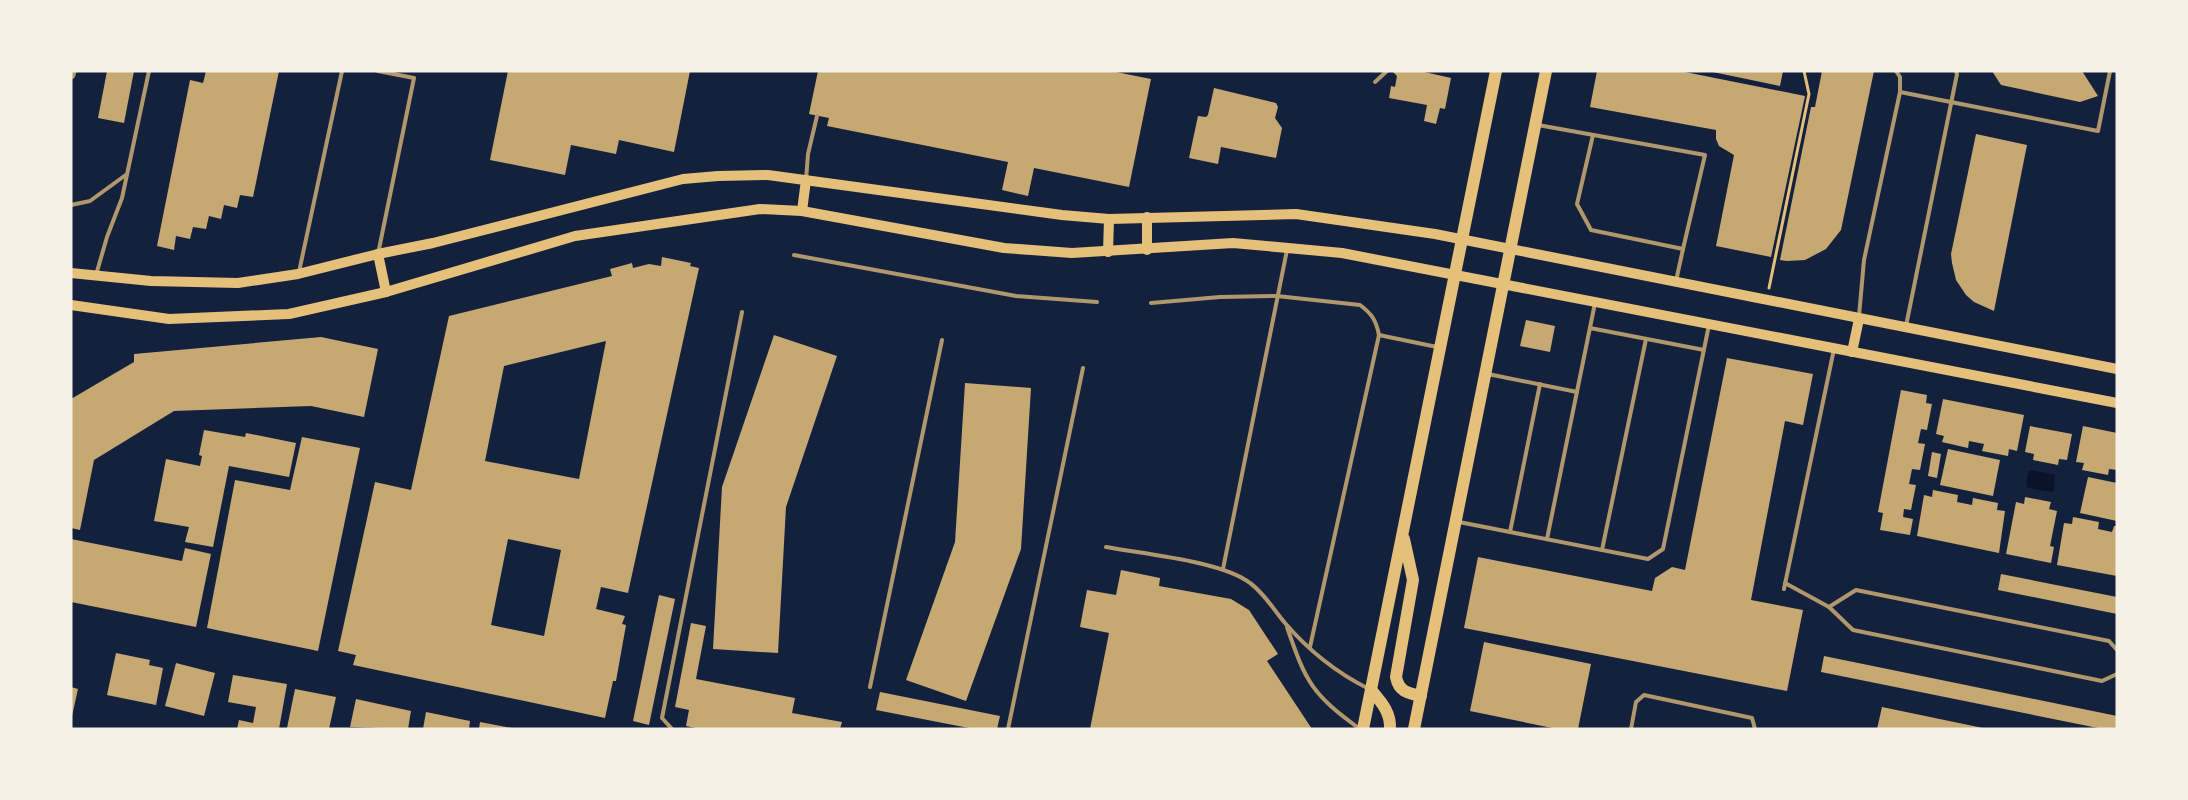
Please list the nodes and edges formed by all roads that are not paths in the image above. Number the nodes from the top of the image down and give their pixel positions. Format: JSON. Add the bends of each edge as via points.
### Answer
{"nodes":[{"id":1,"x":72,"y":71,"type":"edge"},
{"id":2,"x":149,"y":71,"type":"edge"},
{"id":3,"x":342,"y":71,"type":"edge"},
{"id":4,"x":378,"y":71,"type":"edge"},
{"id":5,"x":1386,"y":71,"type":"edge"},
{"id":6,"x":1496,"y":71,"type":"edge"},
{"id":7,"x":1546,"y":71,"type":"edge"},
{"id":8,"x":1896,"y":71,"type":"edge"},
{"id":9,"x":1956,"y":71,"type":"edge"},
{"id":10,"x":2110,"y":71,"type":"edge"},
{"id":11,"x":71,"y":75,"type":"edge"},
{"id":12,"x":1375,"y":82,"type":"dead end"},
{"id":13,"x":1900,"y":92,"type":"junction"},
{"id":14,"x":1951,"y":102,"type":"junction"},
{"id":15,"x":817,"y":116,"type":"dead end"},
{"id":16,"x":1536,"y":125,"type":"junction"},
{"id":17,"x":1593,"y":135,"type":"junction"},
{"id":18,"x":127,"y":174,"type":"junction"},
{"id":19,"x":806,"y":180,"type":"junction"},
{"id":20,"x":71,"y":204,"type":"edge"},
{"id":21,"x":802,"y":211,"type":"junction"},
{"id":22,"x":1147,"y":217,"type":"junction"},
{"id":23,"x":1109,"y":219,"type":"junction"},
{"id":24,"x":1464,"y":239,"type":"junction"},
{"id":25,"x":1287,"y":248,"type":"junction"},
{"id":26,"x":1512,"y":248,"type":"junction"},
{"id":27,"x":1683,"y":249,"type":"junction"},
{"id":28,"x":1147,"y":250,"type":"junction"},
{"id":29,"x":1108,"y":252,"type":"junction"},
{"id":30,"x":378,"y":254,"type":"junction"},
{"id":31,"x":794,"y":255,"type":"dead end"},
{"id":32,"x":71,"y":273,"type":"edge"},
{"id":33,"x":298,"y":274,"type":"junction"},
{"id":34,"x":96,"y":275,"type":"junction"},
{"id":35,"x":1456,"y":276,"type":"junction"},
{"id":36,"x":1676,"y":282,"type":"junction"},
{"id":37,"x":1504,"y":285,"type":"junction"},
{"id":38,"x":386,"y":292,"type":"junction"},
{"id":39,"x":1277,"y":296,"type":"junction"},
{"id":40,"x":1097,"y":302,"type":"dead end"},
{"id":41,"x":1151,"y":303,"type":"dead end"},
{"id":42,"x":1595,"y":303,"type":"junction"},
{"id":43,"x":71,"y":305,"type":"edge"},
{"id":44,"x":742,"y":312,"type":"dead end"},
{"id":45,"x":1859,"y":319,"type":"junction"},
{"id":46,"x":1709,"y":324,"type":"junction"},
{"id":47,"x":1590,"y":328,"type":"junction"},
{"id":48,"x":1905,"y":328,"type":"junction"},
{"id":49,"x":1378,"y":335,"type":"junction"},
{"id":50,"x":1646,"y":338,"type":"junction"},
{"id":51,"x":942,"y":340,"type":"dead end"},
{"id":52,"x":1441,"y":348,"type":"junction"},
{"id":53,"x":1834,"y":348,"type":"junction"},
{"id":54,"x":1704,"y":350,"type":"junction"},
{"id":55,"x":1852,"y":352,"type":"junction"},
{"id":56,"x":1082,"y":368,"type":"dead end"},
{"id":57,"x":2117,"y":369,"type":"edge"},
{"id":58,"x":1487,"y":374,"type":"junction"},
{"id":59,"x":1540,"y":384,"type":"junction"},
{"id":60,"x":1577,"y":392,"type":"junction"},
{"id":61,"x":2117,"y":403,"type":"edge"},
{"id":62,"x":1456,"y":521,"type":"junction"},
{"id":63,"x":1510,"y":532,"type":"junction"},
{"id":64,"x":1403,"y":534,"type":"junction"},
{"id":65,"x":1547,"y":539,"type":"junction"},
{"id":66,"x":1106,"y":547,"type":"dead end"},
{"id":67,"x":1602,"y":550,"type":"junction"},
{"id":68,"x":1223,"y":568,"type":"junction"},
{"id":69,"x":1785,"y":583,"type":"junction"},
{"id":70,"x":1784,"y":589,"type":"dead end"},
{"id":71,"x":1829,"y":607,"type":"junction"},
{"id":72,"x":1286,"y":625,"type":"junction"},
{"id":73,"x":1310,"y":647,"type":"junction"},
{"id":74,"x":2117,"y":650,"type":"edge"},
{"id":75,"x":2117,"y":674,"type":"edge"},
{"id":76,"x":870,"y":687,"type":"dead end"},
{"id":77,"x":1371,"y":690,"type":"junction"},
{"id":78,"x":1421,"y":696,"type":"junction"},
{"id":79,"x":672,"y":729,"type":"edge"},
{"id":80,"x":1008,"y":729,"type":"edge"},
{"id":81,"x":1362,"y":729,"type":"edge"},
{"id":82,"x":1390,"y":729,"type":"edge"},
{"id":83,"x":1414,"y":729,"type":"edge"},
{"id":84,"x":1631,"y":729,"type":"edge"},
{"id":85,"x":1756,"y":729,"type":"edge"}],
"edges":[{"from":1,"to":11,"type":"street"},
{"from":2,"to":18,"type":"lane"},
{"from":3,"to":33,"type":"lane"},
{"from":4,"to":30,"type":"lane","via":[[414,78]]},
{"from":5,"to":12,"type":"lane"},
{"from":6,"to":24,"type":"main road"},
{"from":7,"to":16,"type":"main road"},
{"from":8,"to":13,"type":"lane","via":[[1900,77]]},
{"from":9,"to":14,"type":"lane"},
{"from":10,"to":14,"type":"lane","via":[[2098,131]]},
{"from":13,"to":14,"type":"lane"},
{"from":13,"to":45,"type":"lane","via":[[1864,260]]},
{"from":14,"to":48,"type":"lane"},
{"from":15,"to":19,"type":"lane"},
{"from":16,"to":17,"type":"lane"},
{"from":16,"to":26,"type":"main road"},
{"from":17,"to":27,"type":"lane","via":[[1577,204],[1591,230]]},
{"from":17,"to":27,"type":"lane","via":[[1705,155]]},
{"from":18,"to":20,"type":"lane","via":[[90,201]]},
{"from":18,"to":34,"type":"lane"},
{"from":19,"to":21,"type":"main road"},
{"from":19,"to":23,"type":"main road"},
{"from":19,"to":30,"type":"main road","via":[[768,175],[683,179]]},
{"from":21,"to":29,"type":"main road","via":[[1004,248]]},
{"from":21,"to":38,"type":"main road","via":[[760,209],[575,236]]},
{"from":22,"to":23,"type":"main road"},
{"from":22,"to":24,"type":"main road","via":[[1296,214]]},
{"from":22,"to":28,"type":"main road"},
{"from":23,"to":29,"type":"main road"},
{"from":24,"to":26,"type":"main road"},
{"from":24,"to":35,"type":"main road"},
{"from":25,"to":28,"type":"main road","via":[[1233,243]]},
{"from":25,"to":35,"type":"main road","via":[[1342,253]]},
{"from":25,"to":39,"type":"lane"},
{"from":26,"to":36,"type":"main road"},
{"from":26,"to":37,"type":"main road"},
{"from":27,"to":36,"type":"lane"},
{"from":28,"to":29,"type":"main road"},
{"from":30,"to":33,"type":"main road"},
{"from":30,"to":38,"type":"main road"},
{"from":31,"to":40,"type":"lane","via":[[1008,295]]},
{"from":32,"to":34,"type":"main road"},
{"from":33,"to":34,"type":"main road","via":[[238,284]]},
{"from":35,"to":37,"type":"main road"},
{"from":35,"to":52,"type":"main road"},
{"from":36,"to":45,"type":"main road"},
{"from":37,"to":42,"type":"main road"},
{"from":37,"to":58,"type":"main road"},
{"from":38,"to":43,"type":"main road","via":[[289,314],[206,318],[169,319]]},
{"from":39,"to":41,"type":"lane"},
{"from":39,"to":49,"type":"lane","via":[[1360,305],[1376,321]]},
{"from":39,"to":68,"type":"lane"},
{"from":42,"to":46,"type":"main road"},
{"from":42,"to":47,"type":"lane"},
{"from":44,"to":79,"type":"lane","via":[[662,718]]},
{"from":45,"to":48,"type":"main road"},
{"from":45,"to":55,"type":"main road"},
{"from":46,"to":53,"type":"main road"},
{"from":46,"to":54,"type":"lane"},
{"from":47,"to":50,"type":"lane"},
{"from":47,"to":60,"type":"lane"},
{"from":48,"to":57,"type":"main road"},
{"from":49,"to":52,"type":"lane"},
{"from":49,"to":73,"type":"lane"},
{"from":50,"to":54,"type":"lane"},
{"from":50,"to":67,"type":"lane"},
{"from":51,"to":76,"type":"lane"},
{"from":52,"to":64,"type":"main road"},
{"from":53,"to":55,"type":"main road"},
{"from":53,"to":69,"type":"lane"},
{"from":54,"to":67,"type":"lane","via":[[1663,549],[1648,559]]},
{"from":55,"to":61,"type":"main road"},
{"from":56,"to":80,"type":"lane"},
{"from":58,"to":59,"type":"lane"},
{"from":58,"to":62,"type":"main road"},
{"from":59,"to":60,"type":"lane"},
{"from":59,"to":63,"type":"lane"},
{"from":60,"to":65,"type":"lane"},
{"from":62,"to":63,"type":"lane"},
{"from":62,"to":78,"type":"main road"},
{"from":63,"to":65,"type":"lane"},
{"from":64,"to":77,"type":"main road"},
{"from":64,"to":78,"type":"main road","via":[[1413,580],[1396,677],[1404,692]]},
{"from":65,"to":67,"type":"lane"},
{"from":66,"to":68,"type":"lane"},
{"from":68,"to":72,"type":"lane","via":[[1250,583]]},
{"from":69,"to":70,"type":"lane"},
{"from":69,"to":71,"type":"lane"},
{"from":71,"to":74,"type":"lane","via":[[1856,590],[2109,641]]},
{"from":71,"to":75,"type":"lane","via":[[1853,630],[2102,682]]},
{"from":72,"to":73,"type":"lane"},
{"from":72,"to":81,"type":"lane","via":[[1309,683],[1323,700]]},
{"from":73,"to":77,"type":"lane","via":[[1339,674]]},
{"from":77,"to":81,"type":"main road"},
{"from":77,"to":82,"type":"main road","via":[[1386,708]]},
{"from":78,"to":83,"type":"main road"},
{"from":84,"to":85,"type":"lane","via":[[1636,702],[1644,695],[1752,718]]}]}
